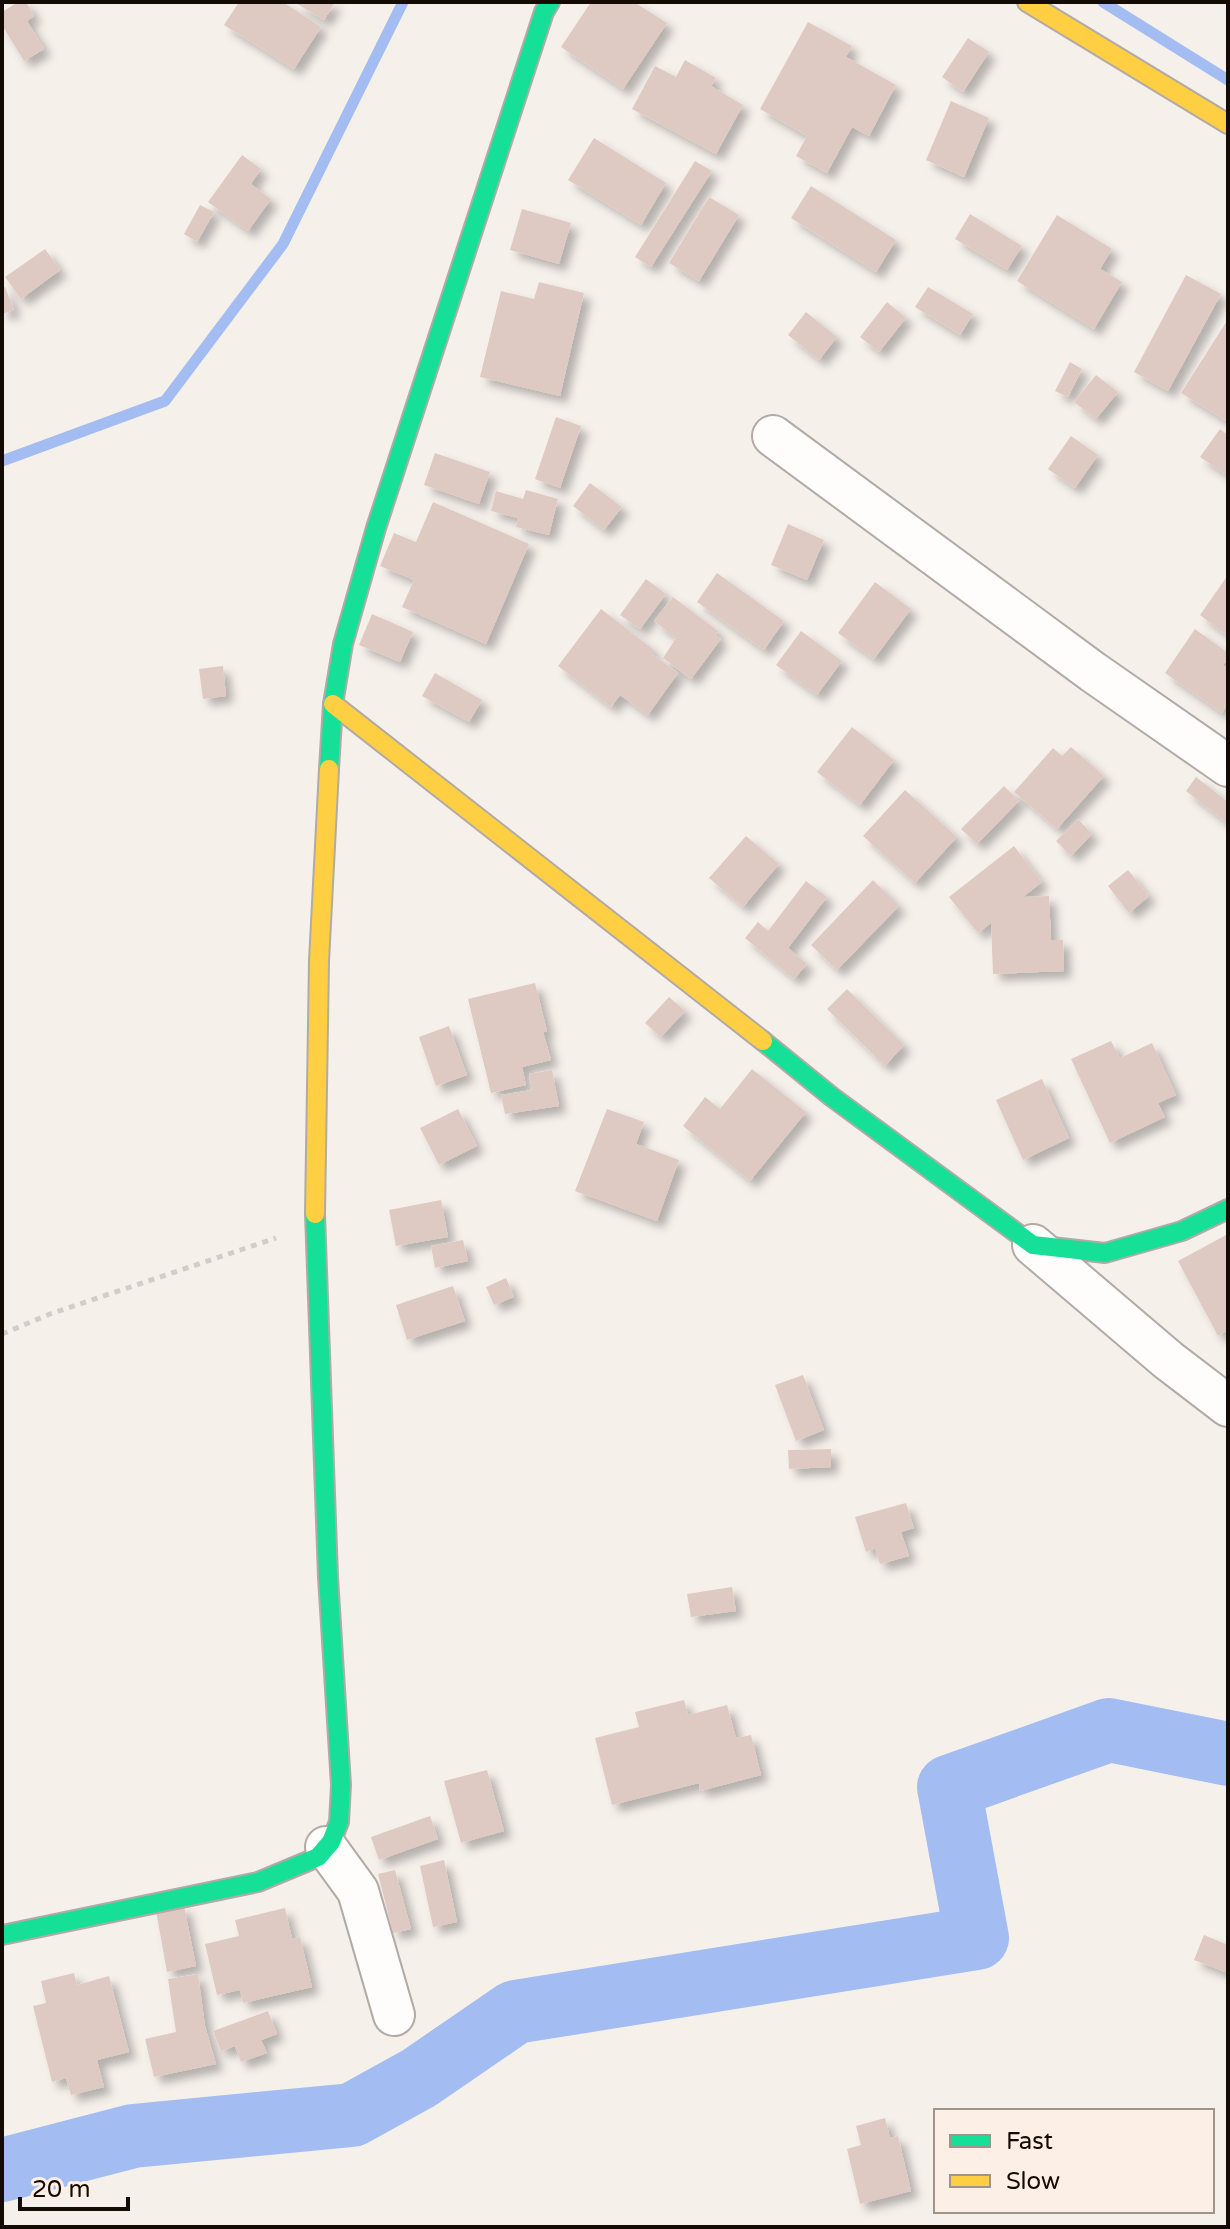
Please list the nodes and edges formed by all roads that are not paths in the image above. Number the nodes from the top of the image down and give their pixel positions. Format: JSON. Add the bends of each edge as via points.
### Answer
{"nodes":[{"id":1,"x":550,"y":2,"type":"edge"},
{"id":2,"x":1027,"y":2,"type":"edge"},
{"id":3,"x":1228,"y":124,"type":"edge"},
{"id":4,"x":773,"y":436,"type":"dead end"},
{"id":5,"x":333,"y":704,"type":"junction"},
{"id":6,"x":1228,"y":766,"type":"edge"},
{"id":7,"x":1228,"y":1209,"type":"edge"},
{"id":8,"x":1033,"y":1245,"type":"junction"},
{"id":9,"x":1228,"y":1406,"type":"edge"},
{"id":10,"x":326,"y":1847,"type":"junction"},
{"id":11,"x":2,"y":1935,"type":"edge"},
{"id":12,"x":394,"y":2015,"type":"dead end"}],
"edges":[{"from":1,"to":5,"type":"street","via":[[376,528],[343,644]]},
{"from":2,"to":3,"type":"street"},
{"from":4,"to":6,"type":"street"},
{"from":5,"to":8,"type":"street","via":[[832,1097]]},
{"from":5,"to":10,"type":"street","via":[[319,961],[315,1225],[341,1785],[339,1822]]},
{"from":7,"to":8,"type":"street","via":[[1182,1231],[1105,1253]]},
{"from":8,"to":9,"type":"street"},
{"from":10,"to":11,"type":"street","via":[[318,1857],[258,1882]]},
{"from":10,"to":12,"type":"street","via":[[358,1891]]}]}
